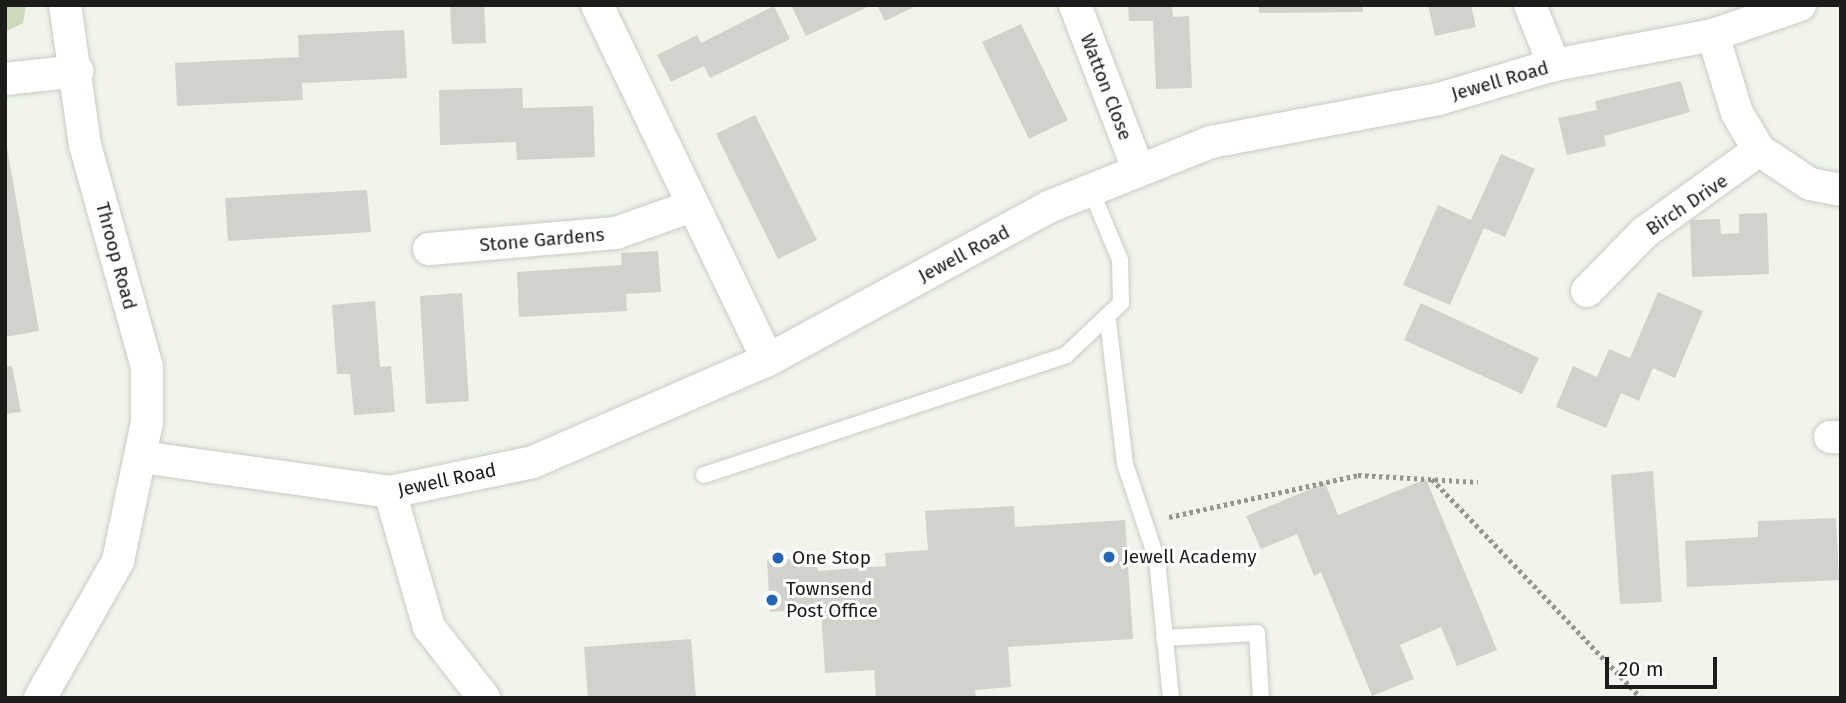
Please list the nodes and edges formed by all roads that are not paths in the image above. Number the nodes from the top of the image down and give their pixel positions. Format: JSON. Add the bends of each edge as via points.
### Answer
{"nodes":[{"id":1,"x":65,"y":5,"type":"edge"},
{"id":2,"x":597,"y":5,"type":"edge"},
{"id":3,"x":1074,"y":5,"type":"edge"},
{"id":4,"x":1531,"y":5,"type":"edge"},
{"id":5,"x":1800,"y":5,"type":"edge"},
{"id":6,"x":1713,"y":35,"type":"junction"},
{"id":7,"x":1554,"y":65,"type":"junction"},
{"id":8,"x":78,"y":71,"type":"junction"},
{"id":9,"x":5,"y":79,"type":"edge"},
{"id":10,"x":1759,"y":150,"type":"junction"},
{"id":11,"x":1138,"y":169,"type":"junction"},
{"id":12,"x":1091,"y":190,"type":"junction"},
{"id":13,"x":1841,"y":190,"type":"edge"},
{"id":14,"x":692,"y":206,"type":"junction"},
{"id":15,"x":429,"y":249,"type":"dead end"},
{"id":16,"x":1587,"y":291,"type":"dead end"},
{"id":17,"x":1108,"y":321,"type":"junction"},
{"id":18,"x":768,"y":360,"type":"junction"},
{"id":19,"x":141,"y":457,"type":"junction"},
{"id":20,"x":704,"y":475,"type":"dead end"},
{"id":21,"x":390,"y":492,"type":"junction"},
{"id":22,"x":1164,"y":638,"type":"junction"},
{"id":23,"x":40,"y":698,"type":"edge"},
{"id":24,"x":484,"y":698,"type":"edge"},
{"id":25,"x":1171,"y":698,"type":"edge"},
{"id":26,"x":1261,"y":698,"type":"edge"}],
"edges":[{"from":1,"to":8,"type":"street","name":"Throop Road"},
{"from":2,"to":14,"type":"street"},
{"from":3,"to":11,"type":"street","name":"Watton Close"},
{"from":4,"to":7,"type":"street"},
{"from":5,"to":6,"type":"street","name":"Jewell Road"},
{"from":6,"to":7,"type":"street","name":"Jewell Road"},
{"from":6,"to":10,"type":"street","via":[[1737,113]]},
{"from":7,"to":11,"type":"street","name":"Jewell Road","via":[[1439,99],[1211,142]]},
{"from":8,"to":9,"type":"street"},
{"from":8,"to":19,"type":"street","name":"Throop Road","via":[[85,145],[147,367]]},
{"from":10,"to":13,"type":"street","via":[[1810,184]]},
{"from":10,"to":16,"type":"street","name":"Birch Drive","via":[[1645,232]]},
{"from":11,"to":12,"type":"street","name":"Jewell Road"},
{"from":12,"to":17,"type":"lane","via":[[1120,260],[1121,303]]},
{"from":12,"to":18,"type":"street","name":"Jewell Road"},
{"from":14,"to":15,"type":"street","name":"Stone Gardens","via":[[616,233]]},
{"from":14,"to":18,"type":"street"},
{"from":17,"to":20,"type":"lane","via":[[1066,355]]},
{"from":17,"to":22,"type":"lane","via":[[1125,464],[1157,560]]},
{"from":18,"to":21,"type":"street","name":"Jewell Road","via":[[533,462]]},
{"from":19,"to":21,"type":"street","name":"Jewell Road"},
{"from":19,"to":23,"type":"street","name":"Throop Road","via":[[133,507],[115,568]]},
{"from":21,"to":24,"type":"street","via":[[429,627]]},
{"from":22,"to":25,"type":"lane"},
{"from":22,"to":26,"type":"lane","via":[[1256,633]]}]}
